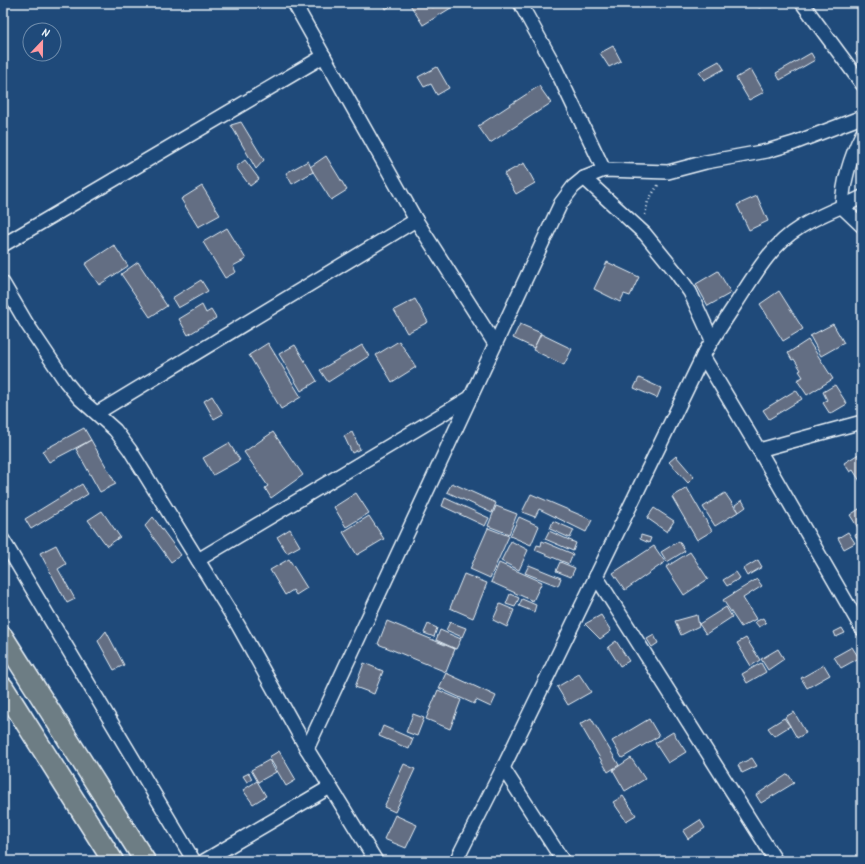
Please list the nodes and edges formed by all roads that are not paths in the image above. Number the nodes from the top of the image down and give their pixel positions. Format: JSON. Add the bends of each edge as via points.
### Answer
{"nodes":[{"id":1,"x":294,"y":3,"type":"edge"},
{"id":2,"x":520,"y":3,"type":"edge"},
{"id":3,"x":802,"y":3,"type":"edge"},
{"id":4,"x":324,"y":56,"type":"junction"},
{"id":5,"x":862,"y":84,"type":"edge"},
{"id":6,"x":862,"y":117,"type":"edge"},
{"id":7,"x":862,"y":134,"type":"edge"},
{"id":8,"x":604,"y":170,"type":"junction"},
{"id":9,"x":584,"y":178,"type":"junction"},
{"id":10,"x":862,"y":198,"type":"edge"},
{"id":11,"x":842,"y":207,"type":"junction"},
{"id":12,"x":416,"y":220,"type":"junction"},
{"id":13,"x":862,"y":226,"type":"edge"},
{"id":14,"x":3,"y":245,"type":"edge"},
{"id":15,"x":3,"y":283,"type":"edge"},
{"id":16,"x":712,"y":340,"type":"junction"},
{"id":17,"x":495,"y":344,"type":"junction"},
{"id":18,"x":702,"y":356,"type":"junction"},
{"id":19,"x":471,"y":397,"type":"junction"},
{"id":20,"x":97,"y":414,"type":"junction"},
{"id":21,"x":862,"y":422,"type":"edge"},
{"id":22,"x":759,"y":450,"type":"junction"},
{"id":23,"x":3,"y":540,"type":"edge"},
{"id":24,"x":198,"y":560,"type":"junction"},
{"id":25,"x":596,"y":576,"type":"junction"},
{"id":26,"x":862,"y":629,"type":"edge"},
{"id":27,"x":3,"y":637,"type":"edge"},
{"id":28,"x":3,"y":687,"type":"edge"},
{"id":29,"x":307,"y":749,"type":"junction"},
{"id":30,"x":503,"y":768,"type":"junction"},
{"id":31,"x":330,"y":787,"type":"junction"},
{"id":32,"x":113,"y":861,"type":"edge"},
{"id":33,"x":145,"y":861,"type":"edge"},
{"id":34,"x":194,"y":861,"type":"edge"},
{"id":35,"x":204,"y":861,"type":"edge"},
{"id":36,"x":376,"y":861,"type":"edge"},
{"id":37,"x":456,"y":861,"type":"edge"},
{"id":38,"x":563,"y":861,"type":"edge"},
{"id":39,"x":776,"y":861,"type":"edge"}],
"edges":[{"from":1,"to":4,"type":"street"},
{"from":2,"to":8,"type":"street","via":[[554,64]]},
{"from":3,"to":5,"type":"street"},
{"from":4,"to":12,"type":"street"},
{"from":4,"to":14,"type":"street"},
{"from":6,"to":8,"type":"street","via":[[767,151],[668,172]]},
{"from":7,"to":11,"type":"street","via":[[850,159],[842,192]]},
{"from":8,"to":9,"type":"street"},
{"from":9,"to":16,"type":"street","via":[[645,234],[676,271],[690,292]]},
{"from":9,"to":17,"type":"street","via":[[573,187],[561,203]]},
{"from":10,"to":11,"type":"street"},
{"from":11,"to":13,"type":"street"},
{"from":11,"to":16,"type":"street","via":[[797,228],[778,245],[757,271]]},
{"from":12,"to":17,"type":"street"},
{"from":12,"to":20,"type":"street"},
{"from":15,"to":20,"type":"street","via":[[66,382]]},
{"from":16,"to":18,"type":"street"},
{"from":17,"to":19,"type":"street"},
{"from":18,"to":22,"type":"street"},
{"from":18,"to":25,"type":"street"},
{"from":19,"to":24,"type":"street"},
{"from":19,"to":29,"type":"street"},
{"from":20,"to":24,"type":"street","via":[[115,430],[130,450]]},
{"from":21,"to":22,"type":"street"},
{"from":22,"to":26,"type":"street"},
{"from":23,"to":34,"type":"street"},
{"from":24,"to":29,"type":"street","via":[[238,625]]},
{"from":25,"to":30,"type":"street"},
{"from":25,"to":39,"type":"street"},
{"from":27,"to":33,"type":"main road"},
{"from":28,"to":32,"type":"main road"},
{"from":29,"to":31,"type":"street"},
{"from":30,"to":37,"type":"street"},
{"from":30,"to":38,"type":"street"},
{"from":31,"to":35,"type":"street"},
{"from":31,"to":36,"type":"street"}]}
